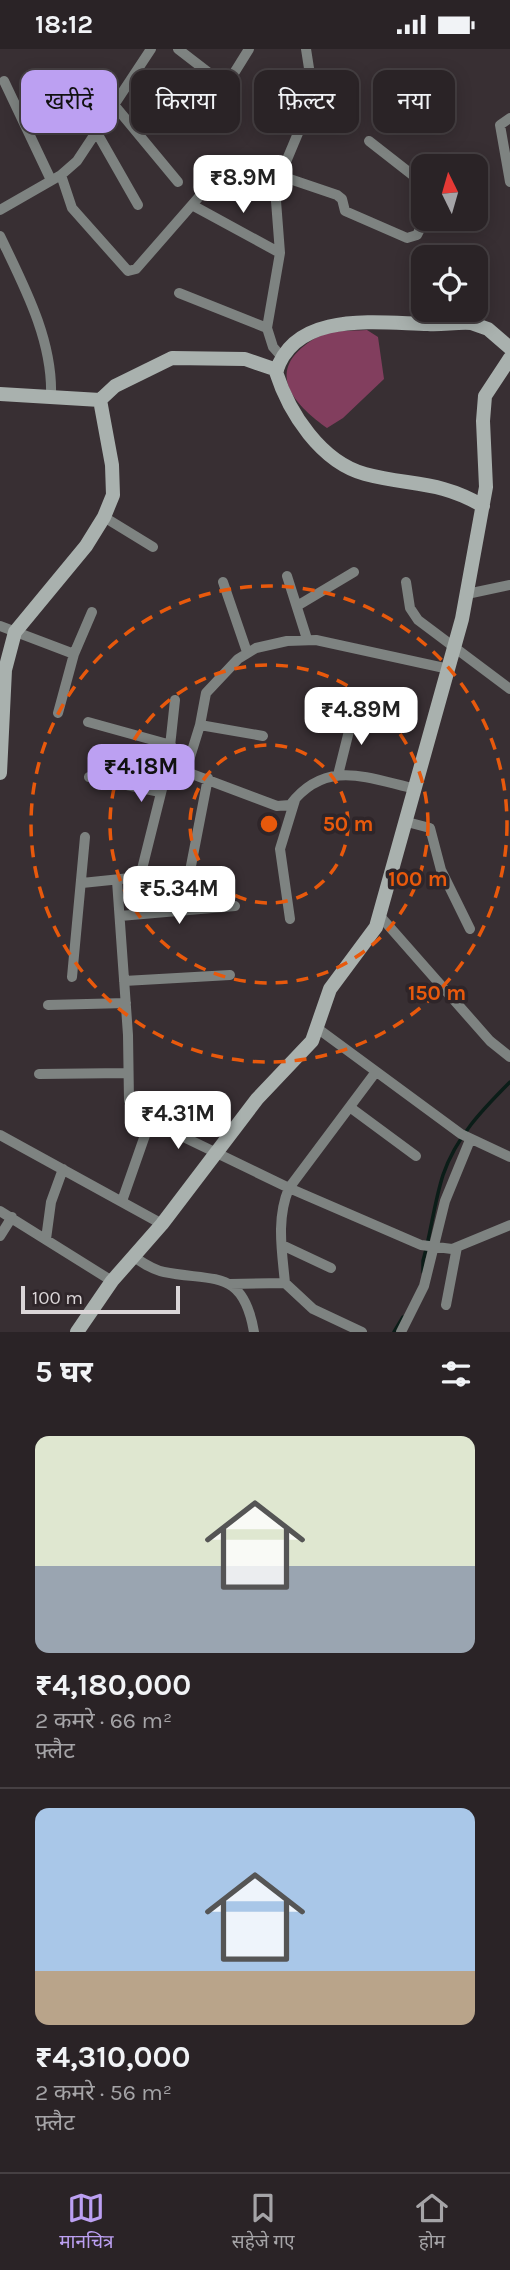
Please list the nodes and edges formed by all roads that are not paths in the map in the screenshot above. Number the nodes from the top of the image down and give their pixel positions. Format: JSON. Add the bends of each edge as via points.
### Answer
{"nodes":[{"id":1,"x":151,"y":49,"type":"edge"},
{"id":2,"x":178,"y":49,"type":"edge"},
{"id":3,"x":249,"y":49,"type":"edge"},
{"id":4,"x":306,"y":49,"type":"edge"},
{"id":5,"x":4,"y":81,"type":"dead end"},
{"id":6,"x":117,"y":103,"type":"edge"},
{"id":7,"x":117,"y":108,"type":"edge"},
{"id":8,"x":510,"y":118,"type":"edge"},
{"id":9,"x":97,"y":133,"type":"joint"},
{"id":10,"x":369,"y":141,"type":"dead end"},
{"id":11,"x":411,"y":174,"type":"edge"},
{"id":12,"x":278,"y":175,"type":"junction"},
{"id":13,"x":56,"y":177,"type":"junction"},
{"id":14,"x":178,"y":181,"type":"dead end"},
{"id":15,"x":510,"y":182,"type":"edge"},
{"id":16,"x":205,"y":190,"type":"dead end"},
{"id":17,"x":138,"y":205,"type":"dead end"},
{"id":18,"x":192,"y":205,"type":"junction"},
{"id":19,"x":0,"y":211,"type":"edge"},
{"id":20,"x":419,"y":231,"type":"edge"},
{"id":21,"x":0,"y":236,"type":"edge"},
{"id":22,"x":280,"y":253,"type":"junction"},
{"id":23,"x":179,"y":293,"type":"dead end"},
{"id":24,"x":267,"y":328,"type":"junction"},
{"id":25,"x":510,"y":348,"type":"edge"},
{"id":26,"x":510,"y":358,"type":"edge"},
{"id":27,"x":279,"y":363,"type":"junction"},
{"id":28,"x":0,"y":394,"type":"edge"},
{"id":29,"x":51,"y":396,"type":"junction"},
{"id":30,"x":100,"y":400,"type":"junction"},
{"id":31,"x":483,"y":506,"type":"junction"},
{"id":32,"x":104,"y":517,"type":"junction"},
{"id":33,"x":153,"y":547,"type":"dead end"},
{"id":34,"x":354,"y":572,"type":"dead end"},
{"id":35,"x":287,"y":576,"type":"dead end"},
{"id":36,"x":223,"y":582,"type":"dead end"},
{"id":37,"x":406,"y":582,"type":"dead end"},
{"id":38,"x":510,"y":585,"type":"edge"},
{"id":39,"x":467,"y":594,"type":"junction"},
{"id":40,"x":296,"y":606,"type":"junction"},
{"id":41,"x":92,"y":612,"type":"dead end"},
{"id":42,"x":0,"y":626,"type":"edge"},
{"id":43,"x":15,"y":632,"type":"junction"},
{"id":44,"x":307,"y":639,"type":"junction"},
{"id":45,"x":454,"y":649,"type":"junction"},
{"id":46,"x":247,"y":652,"type":"junction"},
{"id":47,"x":74,"y":654,"type":"junction"},
{"id":48,"x":449,"y":670,"type":"junction"},
{"id":49,"x":510,"y":689,"type":"edge"},
{"id":50,"x":175,"y":700,"type":"dead end"},
{"id":51,"x":354,"y":711,"type":"dead end"},
{"id":52,"x":58,"y":713,"type":"dead end"},
{"id":53,"x":88,"y":722,"type":"dead end"},
{"id":54,"x":201,"y":726,"type":"junction"},
{"id":55,"x":263,"y":736,"type":"dead end"},
{"id":56,"x":171,"y":745,"type":"junction"},
{"id":57,"x":168,"y":765,"type":"junction"},
{"id":58,"x":186,"y":770,"type":"junction"},
{"id":59,"x":0,"y":773,"type":"edge"},
{"id":60,"x":338,"y":775,"type":"junction"},
{"id":61,"x":89,"y":777,"type":"dead end"},
{"id":62,"x":208,"y":778,"type":"junction"},
{"id":63,"x":416,"y":789,"type":"junction"},
{"id":64,"x":160,"y":792,"type":"junction"},
{"id":65,"x":296,"y":797,"type":"junction"},
{"id":66,"x":407,"y":822,"type":"junction"},
{"id":67,"x":85,"y":837,"type":"dead end"},
{"id":68,"x":190,"y":871,"type":"dead end"},
{"id":69,"x":117,"y":881,"type":"junction"},
{"id":70,"x":82,"y":883,"type":"junction"},
{"id":71,"x":235,"y":906,"type":"dead end"},
{"id":72,"x":120,"y":916,"type":"junction"},
{"id":73,"x":380,"y":916,"type":"junction"},
{"id":74,"x":290,"y":919,"type":"dead end"},
{"id":75,"x":470,"y":929,"type":"dead end"},
{"id":76,"x":230,"y":975,"type":"dead end"},
{"id":77,"x":72,"y":977,"type":"dead end"},
{"id":78,"x":124,"y":981,"type":"junction"},
{"id":79,"x":126,"y":1003,"type":"junction"},
{"id":80,"x":48,"y":1005,"type":"dead end"},
{"id":81,"x":317,"y":1028,"type":"junction"},
{"id":82,"x":510,"y":1057,"type":"edge"},
{"id":83,"x":128,"y":1073,"type":"junction"},
{"id":84,"x":375,"y":1073,"type":"junction"},
{"id":85,"x":40,"y":1074,"type":"dead end"},
{"id":86,"x":351,"y":1108,"type":"junction"},
{"id":87,"x":150,"y":1121,"type":"junction"},
{"id":88,"x":0,"y":1135,"type":"edge"},
{"id":89,"x":466,"y":1137,"type":"junction"},
{"id":90,"x":217,"y":1153,"type":"junction"},
{"id":91,"x":415,"y":1156,"type":"dead end"},
{"id":92,"x":510,"y":1157,"type":"edge"},
{"id":93,"x":63,"y":1169,"type":"junction"},
{"id":94,"x":289,"y":1188,"type":"junction"},
{"id":95,"x":122,"y":1201,"type":"junction"},
{"id":96,"x":0,"y":1211,"type":"edge"},
{"id":97,"x":12,"y":1217,"type":"junction"},
{"id":98,"x":162,"y":1224,"type":"junction"},
{"id":99,"x":510,"y":1224,"type":"edge"},
{"id":100,"x":0,"y":1237,"type":"edge"},
{"id":101,"x":46,"y":1239,"type":"junction"},
{"id":102,"x":282,"y":1245,"type":"junction"},
{"id":103,"x":427,"y":1246,"type":"junction"},
{"id":104,"x":457,"y":1247,"type":"junction"},
{"id":105,"x":134,"y":1257,"type":"junction"},
{"id":106,"x":331,"y":1268,"type":"dead end"},
{"id":107,"x":113,"y":1281,"type":"junction"},
{"id":108,"x":285,"y":1283,"type":"junction"},
{"id":109,"x":230,"y":1284,"type":"junction"},
{"id":110,"x":446,"y":1305,"type":"dead end"},
{"id":111,"x":77,"y":1332,"type":"edge"},
{"id":112,"x":254,"y":1332,"type":"edge"},
{"id":113,"x":362,"y":1332,"type":"edge"},
{"id":114,"x":401,"y":1332,"type":"edge"}],
"edges":[{"from":1,"to":6,"type":"street"},
{"from":2,"to":3,"type":"street","via":[[222,86],[229,85]]},
{"from":4,"to":12,"type":"street","via":[[309,107]]},
{"from":5,"to":13,"type":"street"},
{"from":7,"to":14,"type":"street"},
{"from":8,"to":15,"type":"street","via":[[502,121],[500,129]]},
{"from":9,"to":13,"type":"street","via":[[77,160]]},
{"from":9,"to":17,"type":"street"},
{"from":10,"to":11,"type":"street"},
{"from":12,"to":20,"type":"street","via":[[337,195],[345,211],[407,238]]},
{"from":12,"to":22,"type":"street","via":[[275,196]]},
{"from":13,"to":18,"type":"street","via":[[72,208],[128,271],[136,268]]},
{"from":13,"to":19,"type":"street"},
{"from":16,"to":18,"type":"street"},
{"from":18,"to":22,"type":"street"},
{"from":21,"to":29,"type":"street","via":[[44,339]]},
{"from":22,"to":24,"type":"street"},
{"from":23,"to":24,"type":"street"},
{"from":24,"to":27,"type":"street"},
{"from":25,"to":27,"type":"street","via":[[471,323],[361,323],[321,328],[296,342]]},
{"from":26,"to":31,"type":"street","via":[[483,407]]},
{"from":27,"to":30,"type":"street","via":[[172,358],[115,386]]},
{"from":27,"to":31,"type":"street","via":[[284,392],[303,427],[342,463],[366,474],[444,487]]},
{"from":28,"to":29,"type":"street"},
{"from":29,"to":30,"type":"street"},
{"from":30,"to":32,"type":"street","via":[[113,479],[113,495]]},
{"from":31,"to":39,"type":"street"},
{"from":32,"to":33,"type":"street"},
{"from":32,"to":43,"type":"street","via":[[80,554]]},
{"from":34,"to":40,"type":"street"},
{"from":35,"to":40,"type":"street"},
{"from":36,"to":46,"type":"street"},
{"from":37,"to":45,"type":"street","via":[[412,614]]},
{"from":38,"to":39,"type":"street"},
{"from":39,"to":45,"type":"street"},
{"from":40,"to":44,"type":"street"},
{"from":41,"to":47,"type":"street"},
{"from":42,"to":43,"type":"street"},
{"from":43,"to":47,"type":"street"},
{"from":43,"to":59,"type":"street","via":[[5,670]]},
{"from":44,"to":46,"type":"street"},
{"from":44,"to":48,"type":"street"},
{"from":45,"to":48,"type":"street"},
{"from":45,"to":49,"type":"street"},
{"from":46,"to":54,"type":"street","via":[[206,692]]},
{"from":47,"to":52,"type":"street"},
{"from":48,"to":63,"type":"street"},
{"from":50,"to":56,"type":"street"},
{"from":51,"to":60,"type":"street"},
{"from":53,"to":56,"type":"street"},
{"from":54,"to":55,"type":"street"},
{"from":54,"to":58,"type":"street"},
{"from":56,"to":57,"type":"street"},
{"from":57,"to":58,"type":"street"},
{"from":57,"to":64,"type":"street"},
{"from":58,"to":62,"type":"street"},
{"from":60,"to":63,"type":"street"},
{"from":60,"to":65,"type":"street","via":[[320,779]]},
{"from":61,"to":64,"type":"street"},
{"from":62,"to":65,"type":"street","via":[[277,806],[290,805]]},
{"from":62,"to":68,"type":"street"},
{"from":63,"to":66,"type":"street"},
{"from":64,"to":69,"type":"street","via":[[140,877]]},
{"from":65,"to":74,"type":"street","via":[[280,849]]},
{"from":66,"to":73,"type":"street"},
{"from":66,"to":75,"type":"street","via":[[430,828],[441,870]]},
{"from":67,"to":70,"type":"street"},
{"from":69,"to":70,"type":"street"},
{"from":69,"to":72,"type":"street"},
{"from":70,"to":77,"type":"street"},
{"from":71,"to":72,"type":"street"},
{"from":72,"to":78,"type":"street"},
{"from":73,"to":81,"type":"street","via":[[364,948],[330,989]]},
{"from":73,"to":82,"type":"street"},
{"from":76,"to":78,"type":"street"},
{"from":78,"to":79,"type":"street"},
{"from":79,"to":80,"type":"street"},
{"from":79,"to":83,"type":"street"},
{"from":81,"to":84,"type":"street"},
{"from":81,"to":90,"type":"street","via":[[307,1049],[265,1089]]},
{"from":83,"to":85,"type":"street"},
{"from":83,"to":87,"type":"street","via":[[129,1106]]},
{"from":84,"to":86,"type":"street"},
{"from":84,"to":89,"type":"street"},
{"from":86,"to":91,"type":"street"},
{"from":86,"to":94,"type":"street"},
{"from":87,"to":90,"type":"street"},
{"from":87,"to":95,"type":"street"},
{"from":88,"to":93,"type":"street"},
{"from":89,"to":92,"type":"street"},
{"from":89,"to":103,"type":"street"},
{"from":90,"to":94,"type":"street"},
{"from":90,"to":98,"type":"street"},
{"from":93,"to":95,"type":"street"},
{"from":93,"to":101,"type":"street","via":[[51,1202]]},
{"from":94,"to":102,"type":"street","via":[[281,1218]]},
{"from":94,"to":103,"type":"street"},
{"from":95,"to":98,"type":"street"},
{"from":96,"to":97,"type":"street"},
{"from":97,"to":100,"type":"street"},
{"from":97,"to":101,"type":"street"},
{"from":98,"to":105,"type":"street"},
{"from":99,"to":104,"type":"street"},
{"from":101,"to":107,"type":"street"},
{"from":102,"to":106,"type":"street"},
{"from":102,"to":108,"type":"street"},
{"from":103,"to":104,"type":"street"},
{"from":103,"to":114,"type":"street","via":[[424,1286]]},
{"from":104,"to":110,"type":"street"},
{"from":105,"to":107,"type":"street"},
{"from":105,"to":109,"type":"street","via":[[165,1272],[212,1277]]},
{"from":107,"to":111,"type":"street"},
{"from":108,"to":109,"type":"street"},
{"from":108,"to":113,"type":"street","via":[[313,1309]]},
{"from":109,"to":112,"type":"street","via":[[244,1298]]}]}
